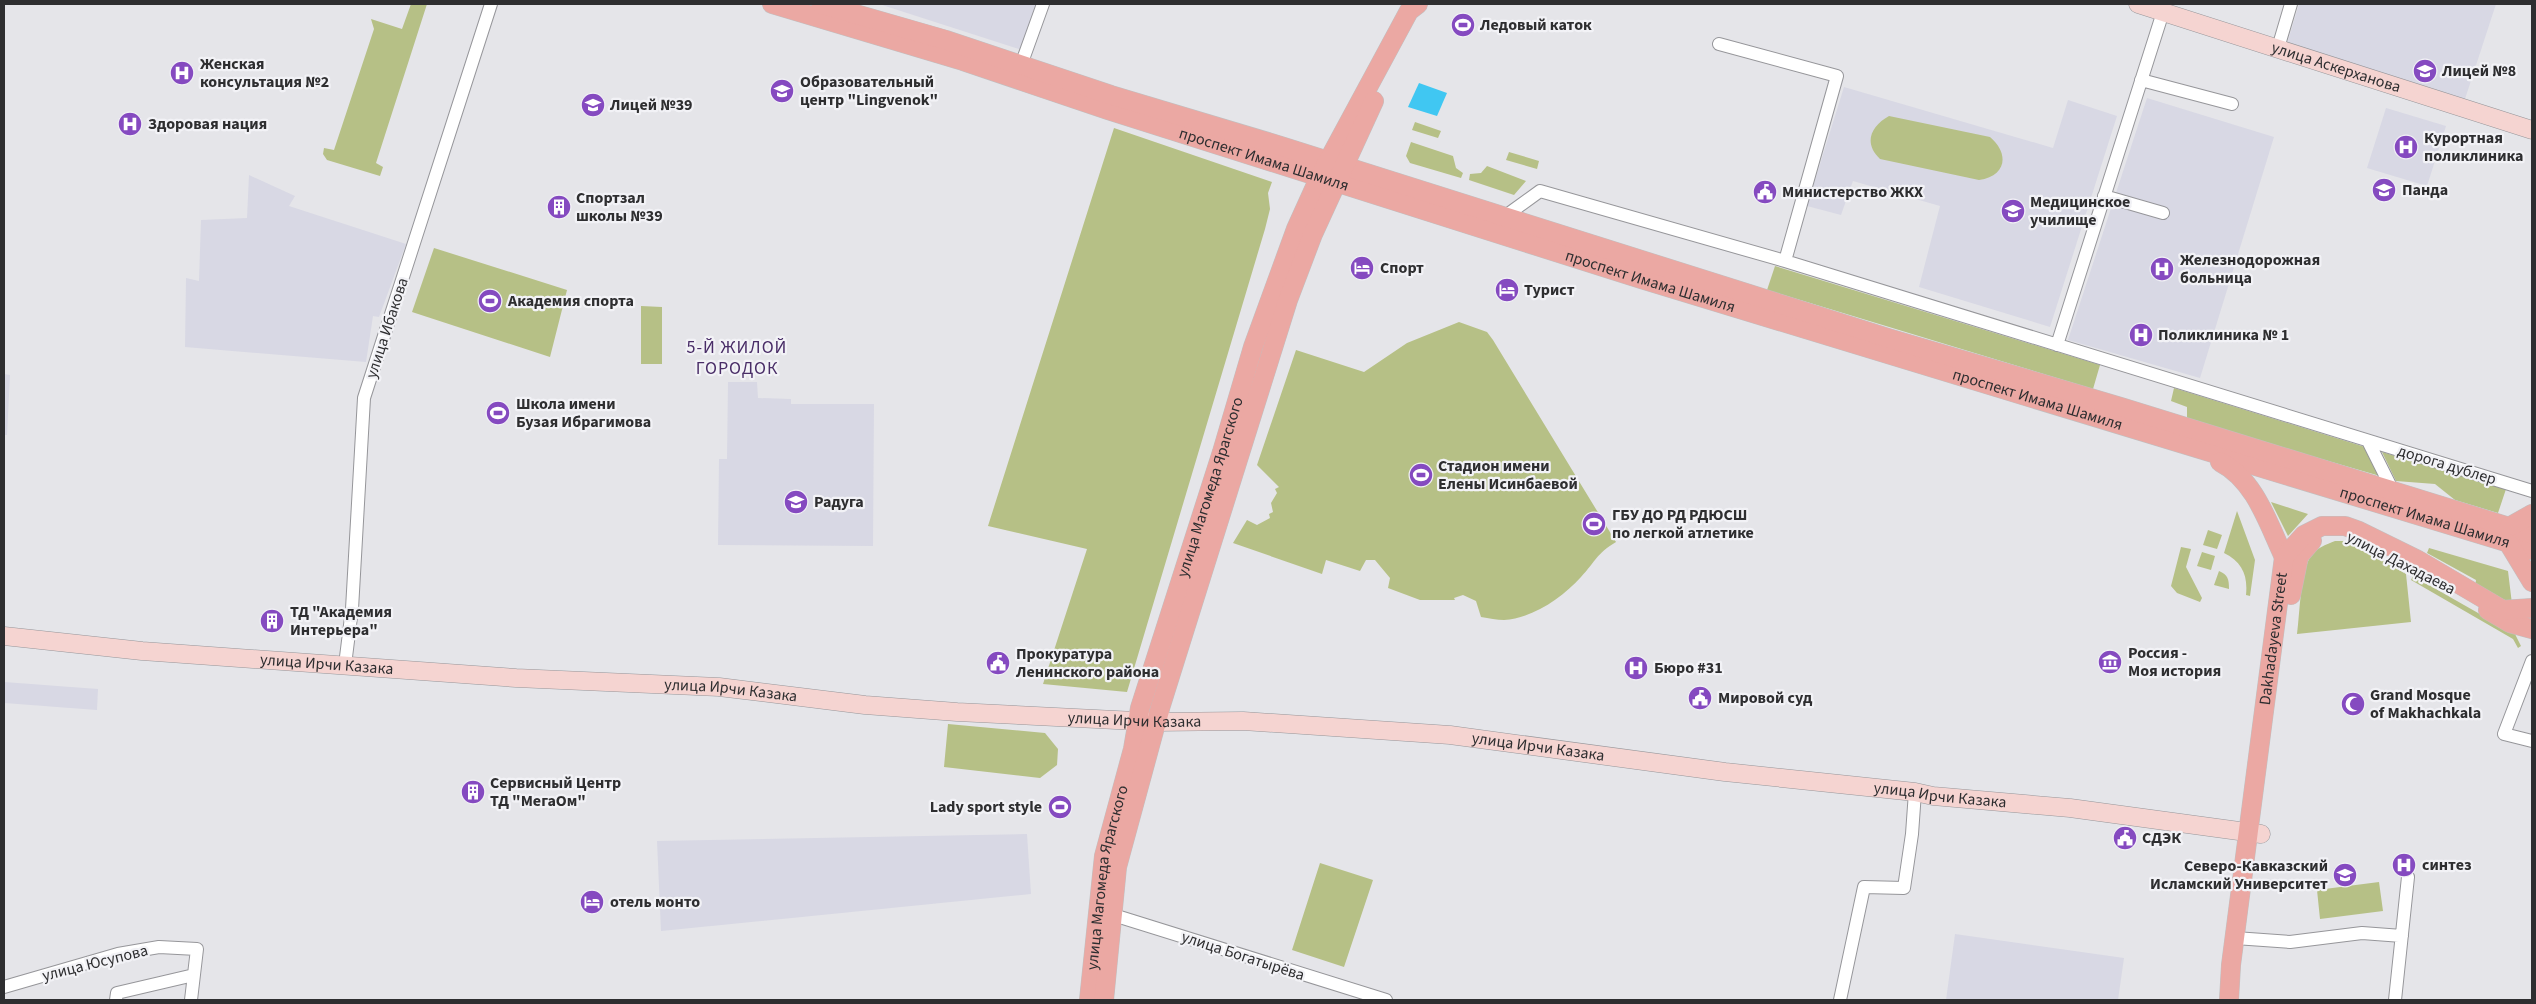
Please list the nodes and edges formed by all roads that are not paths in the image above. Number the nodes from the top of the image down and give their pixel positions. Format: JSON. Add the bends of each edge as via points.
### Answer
{"nodes":[{"id":1,"x":491,"y":4,"type":"edge"},
{"id":2,"x":772,"y":4,"type":"edge"},
{"id":3,"x":821,"y":4,"type":"edge"},
{"id":4,"x":1043,"y":4,"type":"edge"},
{"id":5,"x":1418,"y":4,"type":"edge"},
{"id":6,"x":1424,"y":4,"type":"edge"},
{"id":7,"x":2138,"y":4,"type":"edge"},
{"id":8,"x":2291,"y":4,"type":"edge"},
{"id":9,"x":2163,"y":12,"type":"junction"},
{"id":10,"x":1720,"y":44,"type":"dead end"},
{"id":11,"x":2278,"y":48,"type":"junction"},
{"id":12,"x":1021,"y":65,"type":"junction"},
{"id":13,"x":2141,"y":80,"type":"junction"},
{"id":14,"x":2232,"y":104,"type":"dead end"},
{"id":15,"x":2532,"y":130,"type":"edge"},
{"id":16,"x":1332,"y":171,"type":"junction"},
{"id":17,"x":2104,"y":196,"type":"junction"},
{"id":18,"x":2164,"y":213,"type":"dead end"},
{"id":19,"x":1504,"y":217,"type":"junction"},
{"id":20,"x":1785,"y":261,"type":"junction"},
{"id":21,"x":2057,"y":345,"type":"junction"},
{"id":22,"x":2366,"y":440,"type":"junction"},
{"id":23,"x":2195,"y":449,"type":"junction"},
{"id":24,"x":2532,"y":491,"type":"edge"},
{"id":25,"x":2394,"y":493,"type":"junction"},
{"id":26,"x":2532,"y":514,"type":"edge"},
{"id":27,"x":2532,"y":534,"type":"edge"},
{"id":28,"x":2509,"y":535,"type":"junction"},
{"id":29,"x":2532,"y":550,"type":"edge"},
{"id":30,"x":2284,"y":557,"type":"junction"},
{"id":31,"x":2532,"y":582,"type":"edge"},
{"id":32,"x":2532,"y":608,"type":"edge"},
{"id":33,"x":2532,"y":629,"type":"edge"},
{"id":34,"x":4,"y":636,"type":"edge"},
{"id":35,"x":2532,"y":661,"type":"edge"},
{"id":36,"x":345,"y":665,"type":"junction"},
{"id":37,"x":2529,"y":680,"type":"edge"},
{"id":38,"x":1147,"y":721,"type":"junction"},
{"id":39,"x":2532,"y":741,"type":"edge"},
{"id":40,"x":1915,"y":792,"type":"junction"},
{"id":41,"x":2255,"y":833,"type":"junction"},
{"id":42,"x":2408,"y":877,"type":"dead end"},
{"id":43,"x":1106,"y":912,"type":"junction"},
{"id":44,"x":2402,"y":936,"type":"junction"},
{"id":45,"x":2240,"y":939,"type":"junction"},
{"id":46,"x":194,"y":975,"type":"junction"},
{"id":47,"x":4,"y":987,"type":"edge"},
{"id":48,"x":116,"y":1000,"type":"edge"},
{"id":49,"x":191,"y":1000,"type":"edge"},
{"id":50,"x":1089,"y":1000,"type":"edge"},
{"id":51,"x":1104,"y":1000,"type":"edge"},
{"id":52,"x":1386,"y":1000,"type":"edge"},
{"id":53,"x":1840,"y":1000,"type":"edge"},
{"id":54,"x":2229,"y":1000,"type":"edge"},
{"id":55,"x":2239,"y":1000,"type":"edge"},
{"id":56,"x":2395,"y":1000,"type":"edge"}],
"edges":[{"from":1,"to":36,"type":"street","name":"улица Ибакова","via":[[364,398],[352,609]]},
{"from":2,"to":16,"type":"main road","name":"проспект Имама Шамиля","via":[[963,61],[1108,110]]},
{"from":3,"to":12,"type":"main road","name":"проспект Имама Шамиля"},
{"from":4,"to":12,"type":"street"},
{"from":5,"to":16,"type":"main road","name":"улица Магомеда Ярагского","via":[[1409,11]]},
{"from":6,"to":16,"type":"main road","name":"улица Магомеда Ярагского","via":[[1367,114]]},
{"from":7,"to":9,"type":"main road","name":"улица Аскерханова"},
{"from":8,"to":11,"type":"street"},
{"from":9,"to":11,"type":"main road","name":"улица Аскерханова"},
{"from":9,"to":13,"type":"street"},
{"from":10,"to":20,"type":"street","via":[[1837,76]]},
{"from":11,"to":15,"type":"main road","name":"улица Аскерханова"},
{"from":12,"to":16,"type":"main road","name":"проспект Имама Шамиля"},
{"from":13,"to":14,"type":"street"},
{"from":13,"to":17,"type":"street"},
{"from":16,"to":19,"type":"main road","name":"проспект Имама Шамиля"},
{"from":16,"to":23,"type":"main road","name":"проспект Имама Шамиля","via":[[1641,279]]},
{"from":16,"to":38,"type":"main road","name":"улица Магомеда Ярагского","via":[[1296,229],[1253,347],[1190,557],[1155,658]]},
{"from":17,"to":18,"type":"street"},
{"from":17,"to":21,"type":"street"},
{"from":19,"to":20,"type":"street","name":"дорога дублер","via":[[1540,191]]},
{"from":19,"to":25,"type":"main road","name":"проспект Имама Шамиля"},
{"from":20,"to":21,"type":"street","name":"дорога дублер"},
{"from":21,"to":22,"type":"street","name":"дорога дублер"},
{"from":22,"to":24,"type":"street","name":"дорога дублер"},
{"from":22,"to":25,"type":"street"},
{"from":23,"to":28,"type":"main road","name":"проспект Имама Шамиля"},
{"from":23,"to":30,"type":"main road","via":[[2236,470],[2257,499]]},
{"from":25,"to":28,"type":"main road","name":"проспект Имама Шамиля"},
{"from":26,"to":28,"type":"main road"},
{"from":27,"to":28,"type":"main road","name":"проспект Имама Шамиля"},
{"from":28,"to":29,"type":"main road","name":"проспект Имама Шамиля"},
{"from":28,"to":31,"type":"main road"},
{"from":30,"to":32,"type":"main road","name":"Dakhadayeva Street","via":[[2304,535],[2322,526],[2345,526],[2418,560],[2503,610]]},
{"from":30,"to":41,"type":"main road","name":"Dakhadayeva Street"},
{"from":33,"to":41,"type":"main road","name":"улица Дахадаева","via":[[2510,622],[2356,536],[2341,532],[2323,534],[2308,544],[2294,570],[2261,817]]},
{"from":34,"to":36,"type":"main road","name":"улица Ирчи Казака","via":[[128,650]]},
{"from":35,"to":37,"type":"street"},
{"from":36,"to":38,"type":"main road","name":"улица Ирчи Казака","via":[[516,678],[719,687],[865,705]]},
{"from":37,"to":39,"type":"street","via":[[2504,734]]},
{"from":38,"to":40,"type":"main road","name":"улица Ирчи Казака","via":[[1243,721],[1450,735],[1725,772]]},
{"from":38,"to":43,"type":"main road","name":"улица Магомеда Ярагского","via":[[1133,749],[1104,856]]},
{"from":40,"to":41,"type":"main road","name":"улица Ирчи Казака","via":[[2070,808]]},
{"from":40,"to":53,"type":"street","via":[[1904,888],[1864,887]]},
{"from":41,"to":45,"type":"main road","name":"улица Дахадаева"},
{"from":42,"to":44,"type":"street"},
{"from":43,"to":50,"type":"main road","name":"улица Магомеда Ярагского"},
{"from":43,"to":51,"type":"main road","name":"улица Магомеда Ярагского"},
{"from":43,"to":52,"type":"street","name":"улица Богатырёва"},
{"from":44,"to":45,"type":"street","via":[[2362,933],[2290,942]]},
{"from":44,"to":56,"type":"street"},
{"from":45,"to":54,"type":"main road"},
{"from":45,"to":55,"type":"main road","name":"улица Дахадаева"},
{"from":46,"to":47,"type":"street","name":"улица Юсупова","via":[[197,949],[159,947],[118,954]]},
{"from":46,"to":48,"type":"street","via":[[117,993]]},
{"from":46,"to":49,"type":"street","name":"улица Юсупова"}]}
